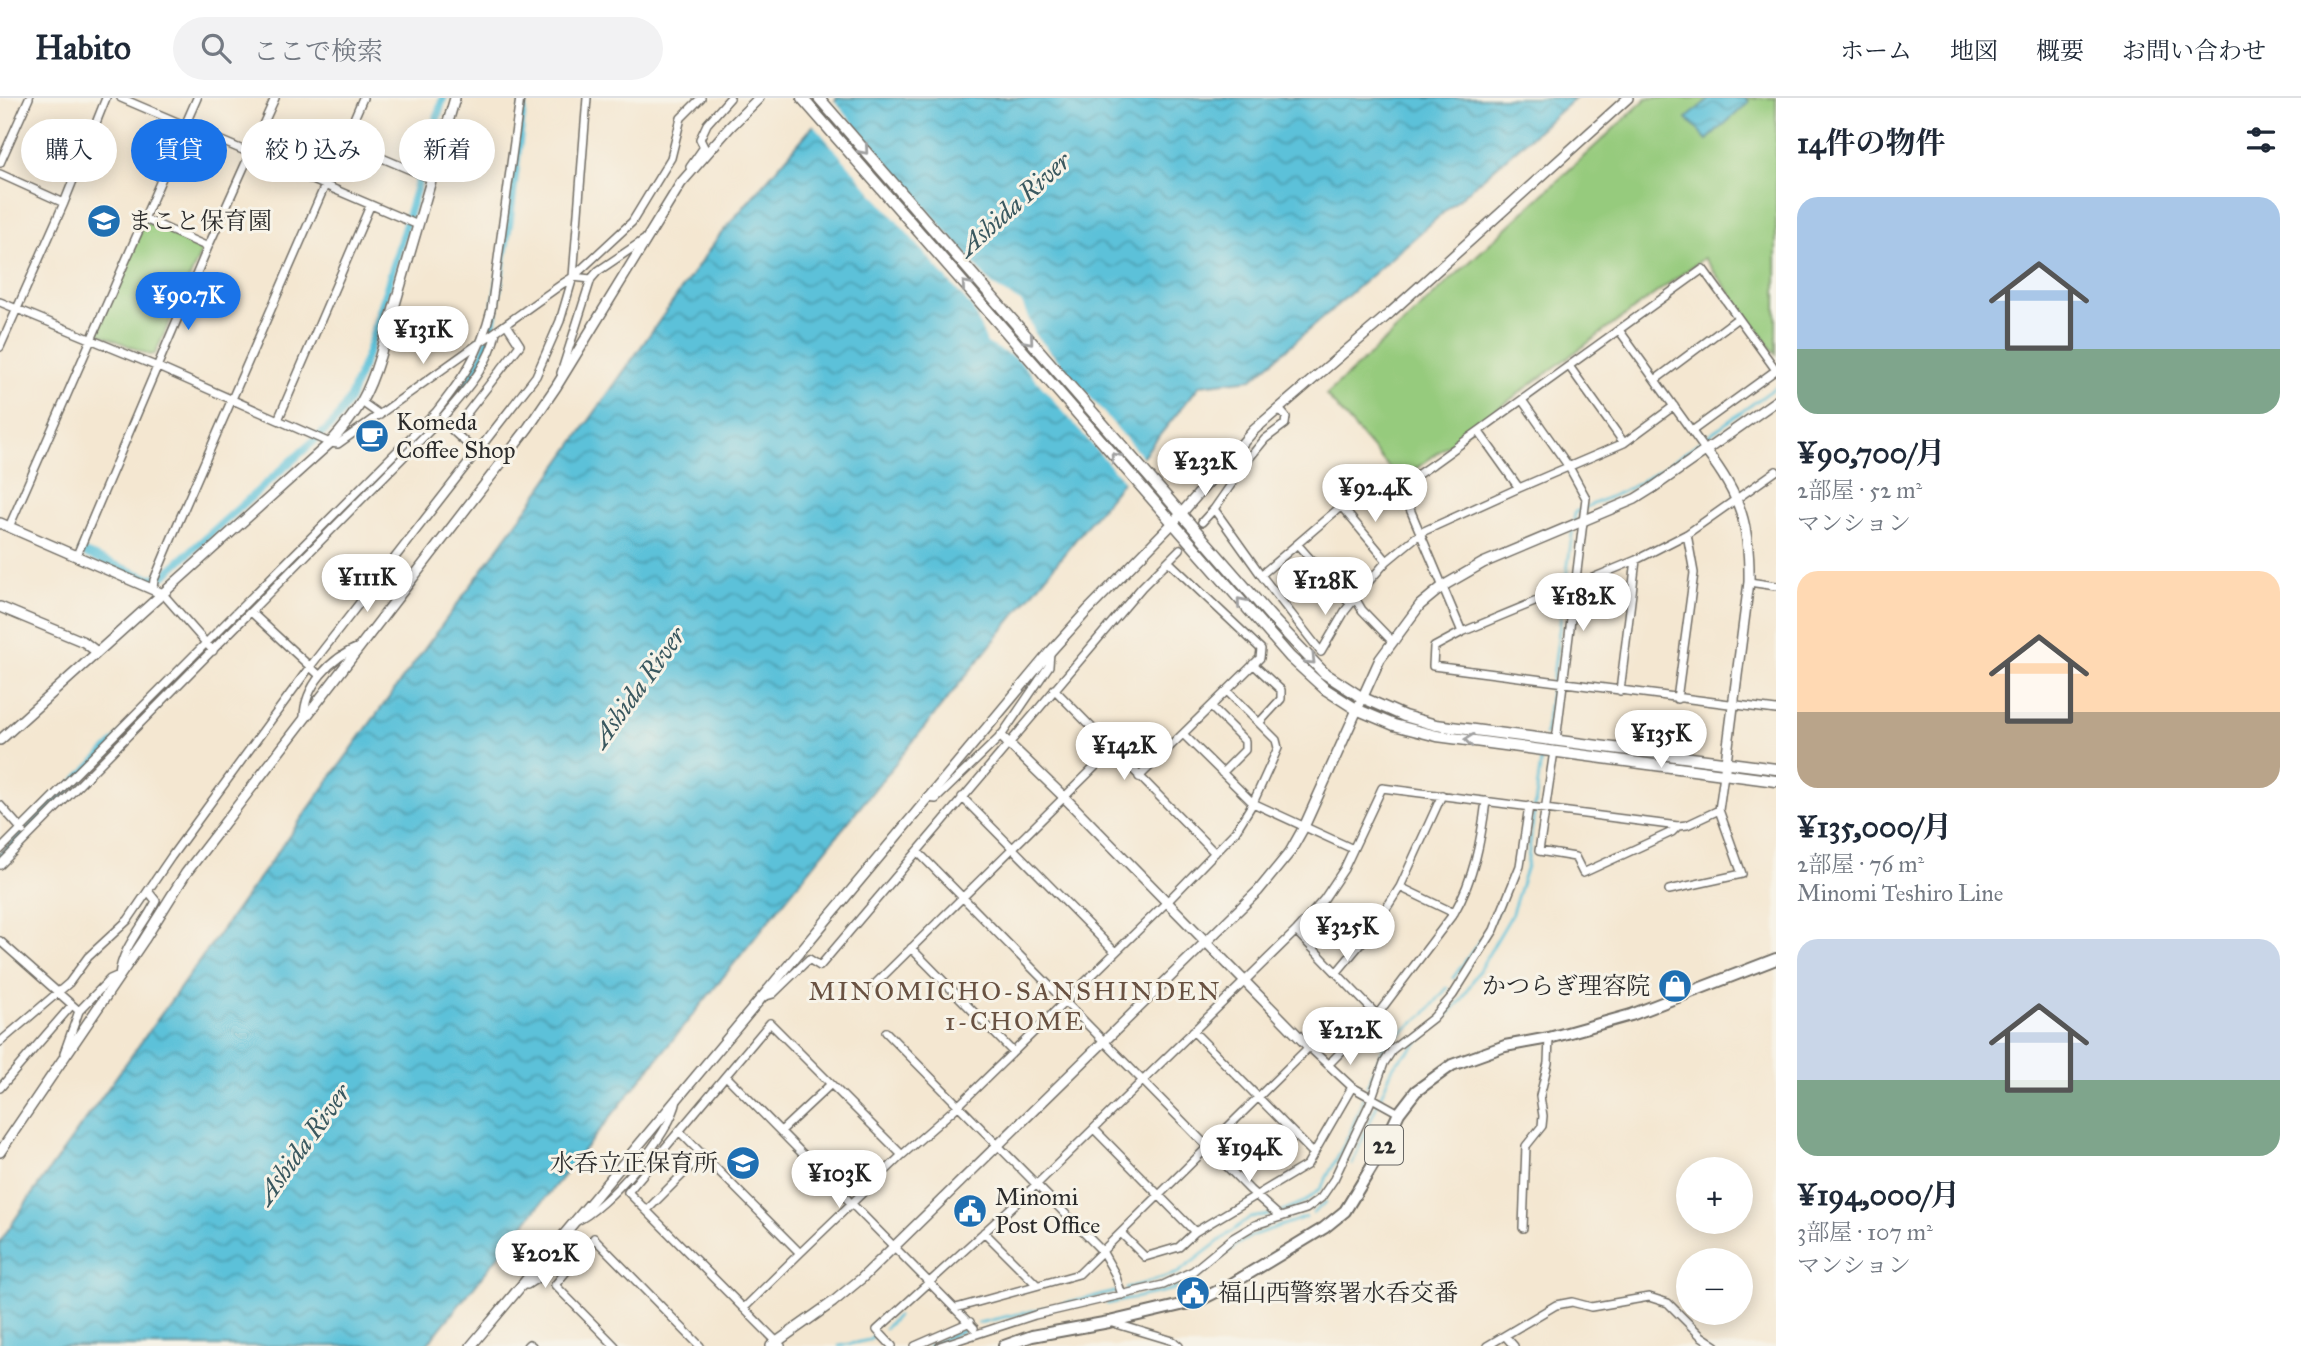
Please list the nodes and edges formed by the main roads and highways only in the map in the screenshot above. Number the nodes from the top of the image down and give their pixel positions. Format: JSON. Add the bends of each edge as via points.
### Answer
{"nodes":[{"id":1,"x":802,"y":98,"type":"edge"},
{"id":2,"x":819,"y":98,"type":"edge"},
{"id":3,"x":1538,"y":744,"type":"junction"},
{"id":4,"x":1552,"y":746,"type":"junction"},
{"id":5,"x":1776,"y":769,"type":"edge"},
{"id":6,"x":1776,"y":781,"type":"edge"},
{"id":7,"x":1776,"y":959,"type":"edge"},
{"id":8,"x":1004,"y":1346,"type":"edge"}],
"edges":[{"from":3,"to":1,"type":"main road","one_way":true,"via":[[1437,736],[1383,721],[1325,689],[1290,657]]},
{"from":2,"to":3,"type":"main road","one_way":true,"via":[[1324,673],[1361,697],[1404,716]]},
{"from":3,"to":4,"type":"main road"},
{"from":4,"to":5,"type":"main road"},
{"from":4,"to":6,"type":"main road"},
{"from":7,"to":8,"type":"main road","number":"22","via":[[1631,1015],[1506,1046],[1452,1065],[1416,1091],[1345,1211],[1324,1228],[1198,1301]]}]}
